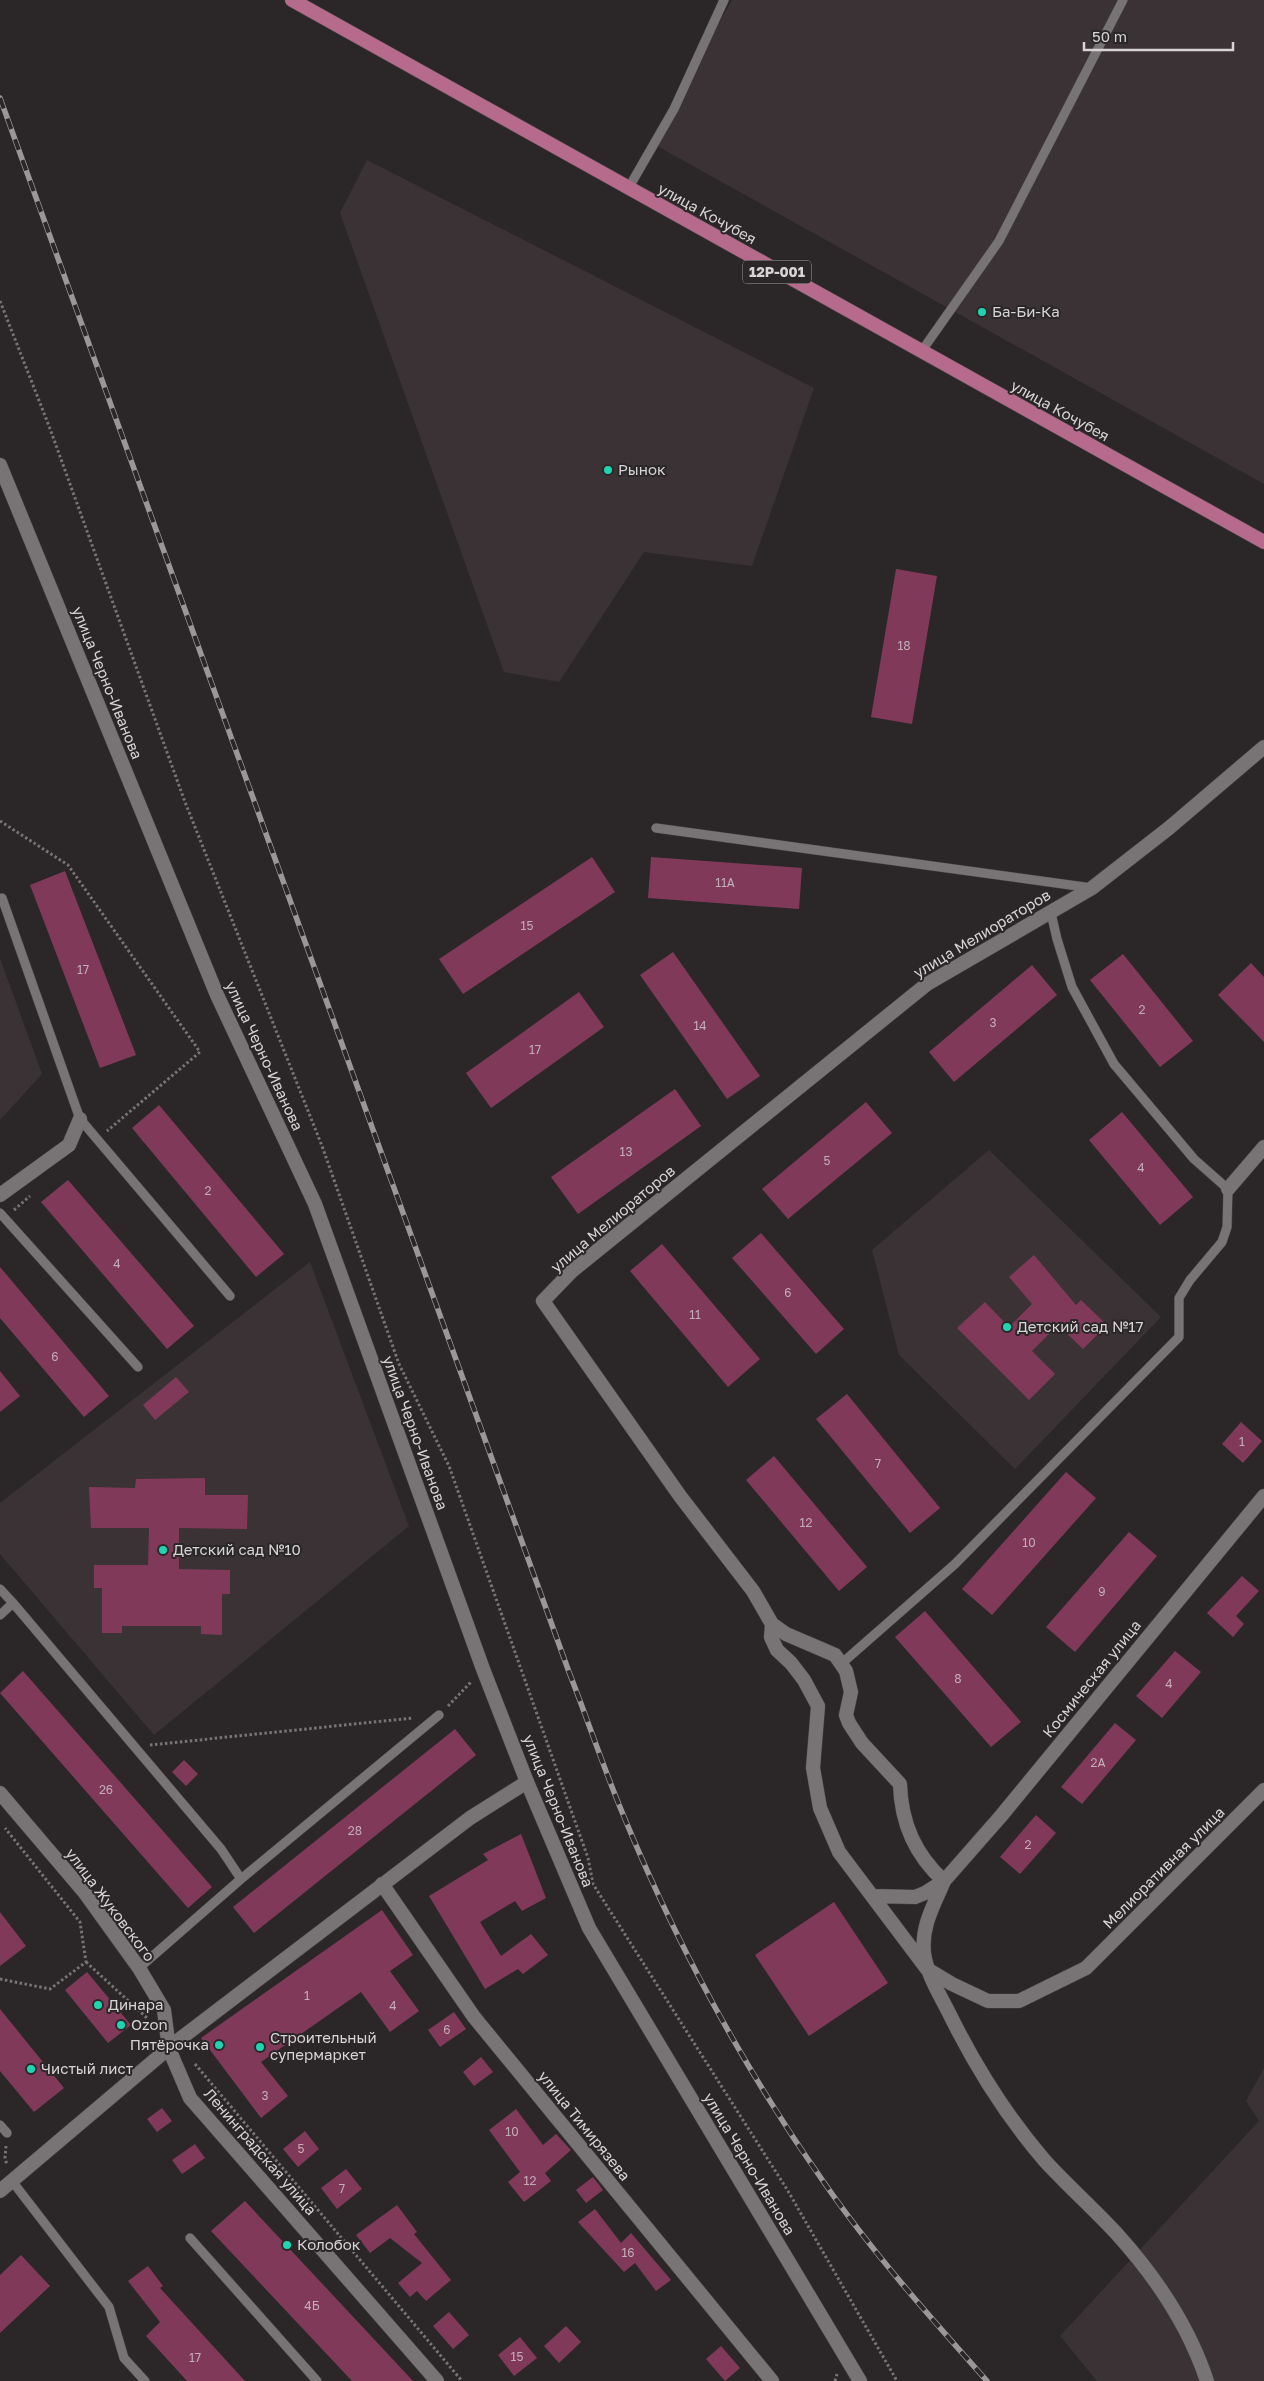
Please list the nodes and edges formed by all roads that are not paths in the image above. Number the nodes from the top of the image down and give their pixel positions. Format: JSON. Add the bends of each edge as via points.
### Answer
{"nodes":[{"id":1,"x":292,"y":0,"type":"edge"},
{"id":2,"x":724,"y":0,"type":"edge"},
{"id":3,"x":1123,"y":0,"type":"edge"},
{"id":4,"x":628,"y":189,"type":"junction"},
{"id":5,"x":921,"y":352,"type":"junction"},
{"id":6,"x":0,"y":465,"type":"edge"},
{"id":7,"x":1264,"y":542,"type":"edge"},
{"id":8,"x":1264,"y":747,"type":"edge"},
{"id":9,"x":656,"y":828,"type":"dead end"},
{"id":10,"x":1092,"y":888,"type":"junction"},
{"id":11,"x":2,"y":898,"type":"dead end"},
{"id":12,"x":1051,"y":913,"type":"junction"},
{"id":13,"x":80,"y":1119,"type":"junction"},
{"id":14,"x":1264,"y":1147,"type":"edge"},
{"id":15,"x":1228,"y":1189,"type":"junction"},
{"id":16,"x":0,"y":1195,"type":"edge"},
{"id":17,"x":0,"y":1213,"type":"edge"},
{"id":18,"x":230,"y":1296,"type":"dead end"},
{"id":19,"x":138,"y":1367,"type":"dead end"},
{"id":20,"x":1264,"y":1496,"type":"edge"},
{"id":21,"x":0,"y":1588,"type":"edge"},
{"id":22,"x":13,"y":1604,"type":"junction"},
{"id":23,"x":0,"y":1615,"type":"edge"},
{"id":24,"x":772,"y":1624,"type":"junction"},
{"id":25,"x":841,"y":1664,"type":"junction"},
{"id":26,"x":439,"y":1715,"type":"road end"},
{"id":27,"x":527,"y":1782,"type":"junction"},
{"id":28,"x":1264,"y":1790,"type":"edge"},
{"id":29,"x":0,"y":1793,"type":"edge"},
{"id":30,"x":242,"y":1879,"type":"junction"},
{"id":31,"x":944,"y":1881,"type":"junction"},
{"id":32,"x":382,"y":1884,"type":"junction"},
{"id":33,"x":873,"y":1896,"type":"junction"},
{"id":34,"x":139,"y":1968,"type":"junction"},
{"id":35,"x":927,"y":1969,"type":"junction"},
{"id":36,"x":173,"y":2045,"type":"junction"},
{"id":37,"x":0,"y":2125,"type":"edge"},
{"id":38,"x":7,"y":2133,"type":"road end"},
{"id":39,"x":12,"y":2180,"type":"junction"},
{"id":40,"x":0,"y":2191,"type":"edge"},
{"id":41,"x":190,"y":2238,"type":"dead end"},
{"id":42,"x":145,"y":2381,"type":"edge"},
{"id":43,"x":317,"y":2381,"type":"edge"},
{"id":44,"x":437,"y":2381,"type":"edge"},
{"id":45,"x":772,"y":2381,"type":"edge"},
{"id":46,"x":860,"y":2381,"type":"edge"},
{"id":47,"x":1207,"y":2381,"type":"edge"}],
"edges":[{"from":1,"to":4,"type":"main road","name":"улица Кочубея","number":"12Р-001"},
{"from":2,"to":4,"type":"lane","via":[[674,109]]},
{"from":3,"to":5,"type":"lane","via":[[999,241]]},
{"from":4,"to":5,"type":"main road","name":"улица Кочубея","number":"12Р-001"},
{"from":5,"to":7,"type":"main road","name":"улица Кочубея","number":"12Р-001"},
{"from":6,"to":27,"type":"street","name":"улица Черно-Иванова","via":[[217,995],[315,1204]]},
{"from":8,"to":10,"type":"street","name":"улица Мелиораторов"},
{"from":9,"to":10,"type":"lane"},
{"from":10,"to":12,"type":"street","name":"улица Мелиораторов"},
{"from":11,"to":13,"type":"lane"},
{"from":12,"to":15,"type":"lane","via":[[1072,987],[1114,1064],[1194,1159]]},
{"from":12,"to":24,"type":"street","name":"улица Мелиораторов","via":[[927,984],[572,1271],[543,1302],[680,1496],[753,1590]]},
{"from":13,"to":16,"type":"street","via":[[69,1145]]},
{"from":13,"to":18,"type":"lane"},
{"from":14,"to":15,"type":"street"},
{"from":15,"to":25,"type":"lane","via":[[1227,1227],[1222,1242],[1179,1298],[1179,1337],[955,1564]]},
{"from":17,"to":19,"type":"lane"},
{"from":20,"to":31,"type":"street","name":"Космическая улица"},
{"from":21,"to":22,"type":"lane"},
{"from":22,"to":23,"type":"lane"},
{"from":22,"to":30,"type":"lane"},
{"from":24,"to":25,"type":"street","name":"улица Мелиораторов","via":[[786,1634],[835,1655]]},
{"from":24,"to":33,"type":"street","via":[[771,1636],[777,1650],[804,1680],[818,1706],[812,1768],[820,1808],[839,1852]]},
{"from":25,"to":31,"type":"street","via":[[851,1692],[846,1715],[849,1723],[862,1744],[900,1784],[900,1806],[909,1833],[930,1869]]},
{"from":26,"to":30,"type":"lane"},
{"from":27,"to":32,"type":"street","via":[[470,1818]]},
{"from":27,"to":46,"type":"street","name":"улица Черно-Иванова","via":[[589,1928]]},
{"from":28,"to":35,"type":"street","name":"Мелиоративная улица","via":[[1086,1968],[1019,2001],[1002,2002],[988,2001]]},
{"from":29,"to":34,"type":"street","name":"улица Жуковского","via":[[85,1894]]},
{"from":30,"to":34,"type":"lane"},
{"from":31,"to":33,"type":"street","via":[[926,1894],[915,1897]]},
{"from":31,"to":35,"type":"street","via":[[925,1928]]},
{"from":32,"to":36,"type":"street"},
{"from":32,"to":45,"type":"street","name":"улица Тимирязева","via":[[474,2017]]},
{"from":33,"to":35,"type":"street"},
{"from":34,"to":36,"type":"street","name":"улица Жуковского","via":[[164,2010]]},
{"from":35,"to":47,"type":"street","via":[[988,2086],[1045,2160],[1118,2235],[1167,2299],[1198,2355]]},
{"from":36,"to":39,"type":"street"},
{"from":36,"to":44,"type":"street","name":"Ленинградская улица","via":[[190,2098]]},
{"from":37,"to":38,"type":"lane"},
{"from":39,"to":40,"type":"street"},
{"from":39,"to":42,"type":"lane","via":[[109,2307],[124,2358]]},
{"from":41,"to":43,"type":"lane"}]}
